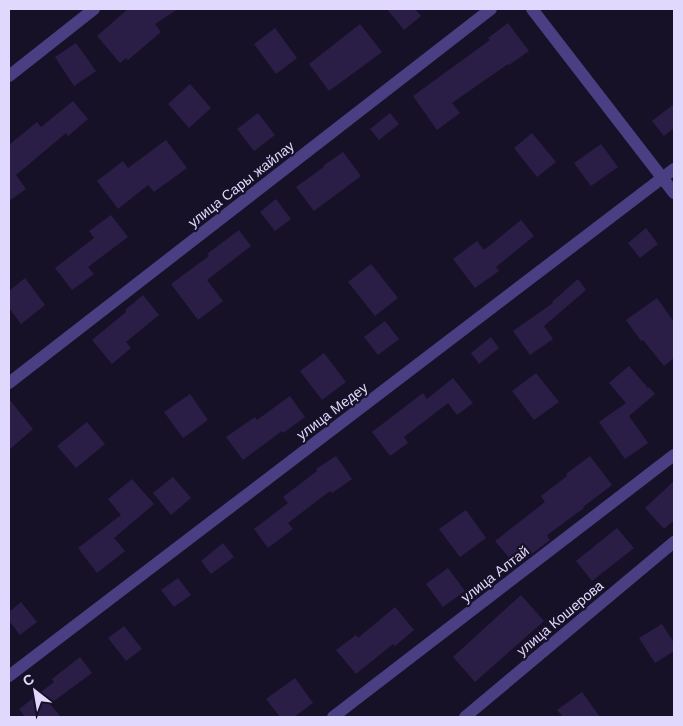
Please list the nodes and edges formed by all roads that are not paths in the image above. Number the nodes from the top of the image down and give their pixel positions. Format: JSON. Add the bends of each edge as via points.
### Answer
{"nodes":[{"id":1,"x":94,"y":9,"type":"edge"},
{"id":2,"x":491,"y":9,"type":"edge"},
{"id":3,"x":532,"y":9,"type":"edge"},
{"id":4,"x":9,"y":76,"type":"edge"},
{"id":5,"x":674,"y":169,"type":"edge"},
{"id":6,"x":663,"y":178,"type":"junction"},
{"id":7,"x":674,"y":193,"type":"edge"},
{"id":8,"x":9,"y":383,"type":"edge"},
{"id":9,"x":674,"y":454,"type":"edge"},
{"id":10,"x":674,"y":542,"type":"edge"},
{"id":11,"x":9,"y":676,"type":"edge"},
{"id":12,"x":333,"y":717,"type":"edge"},
{"id":13,"x":466,"y":717,"type":"edge"}],
"edges":[{"from":1,"to":4,"type":"street"},
{"from":2,"to":8,"type":"street","name":"улица Сары жайлау"},
{"from":3,"to":6,"type":"street"},
{"from":5,"to":6,"type":"street","name":"улица Медеу"},
{"from":6,"to":7,"type":"street"},
{"from":6,"to":11,"type":"street","name":"улица Медеу"},
{"from":9,"to":12,"type":"street","name":"улица Алтай"},
{"from":10,"to":13,"type":"street","name":"улица Кошерова"}]}
